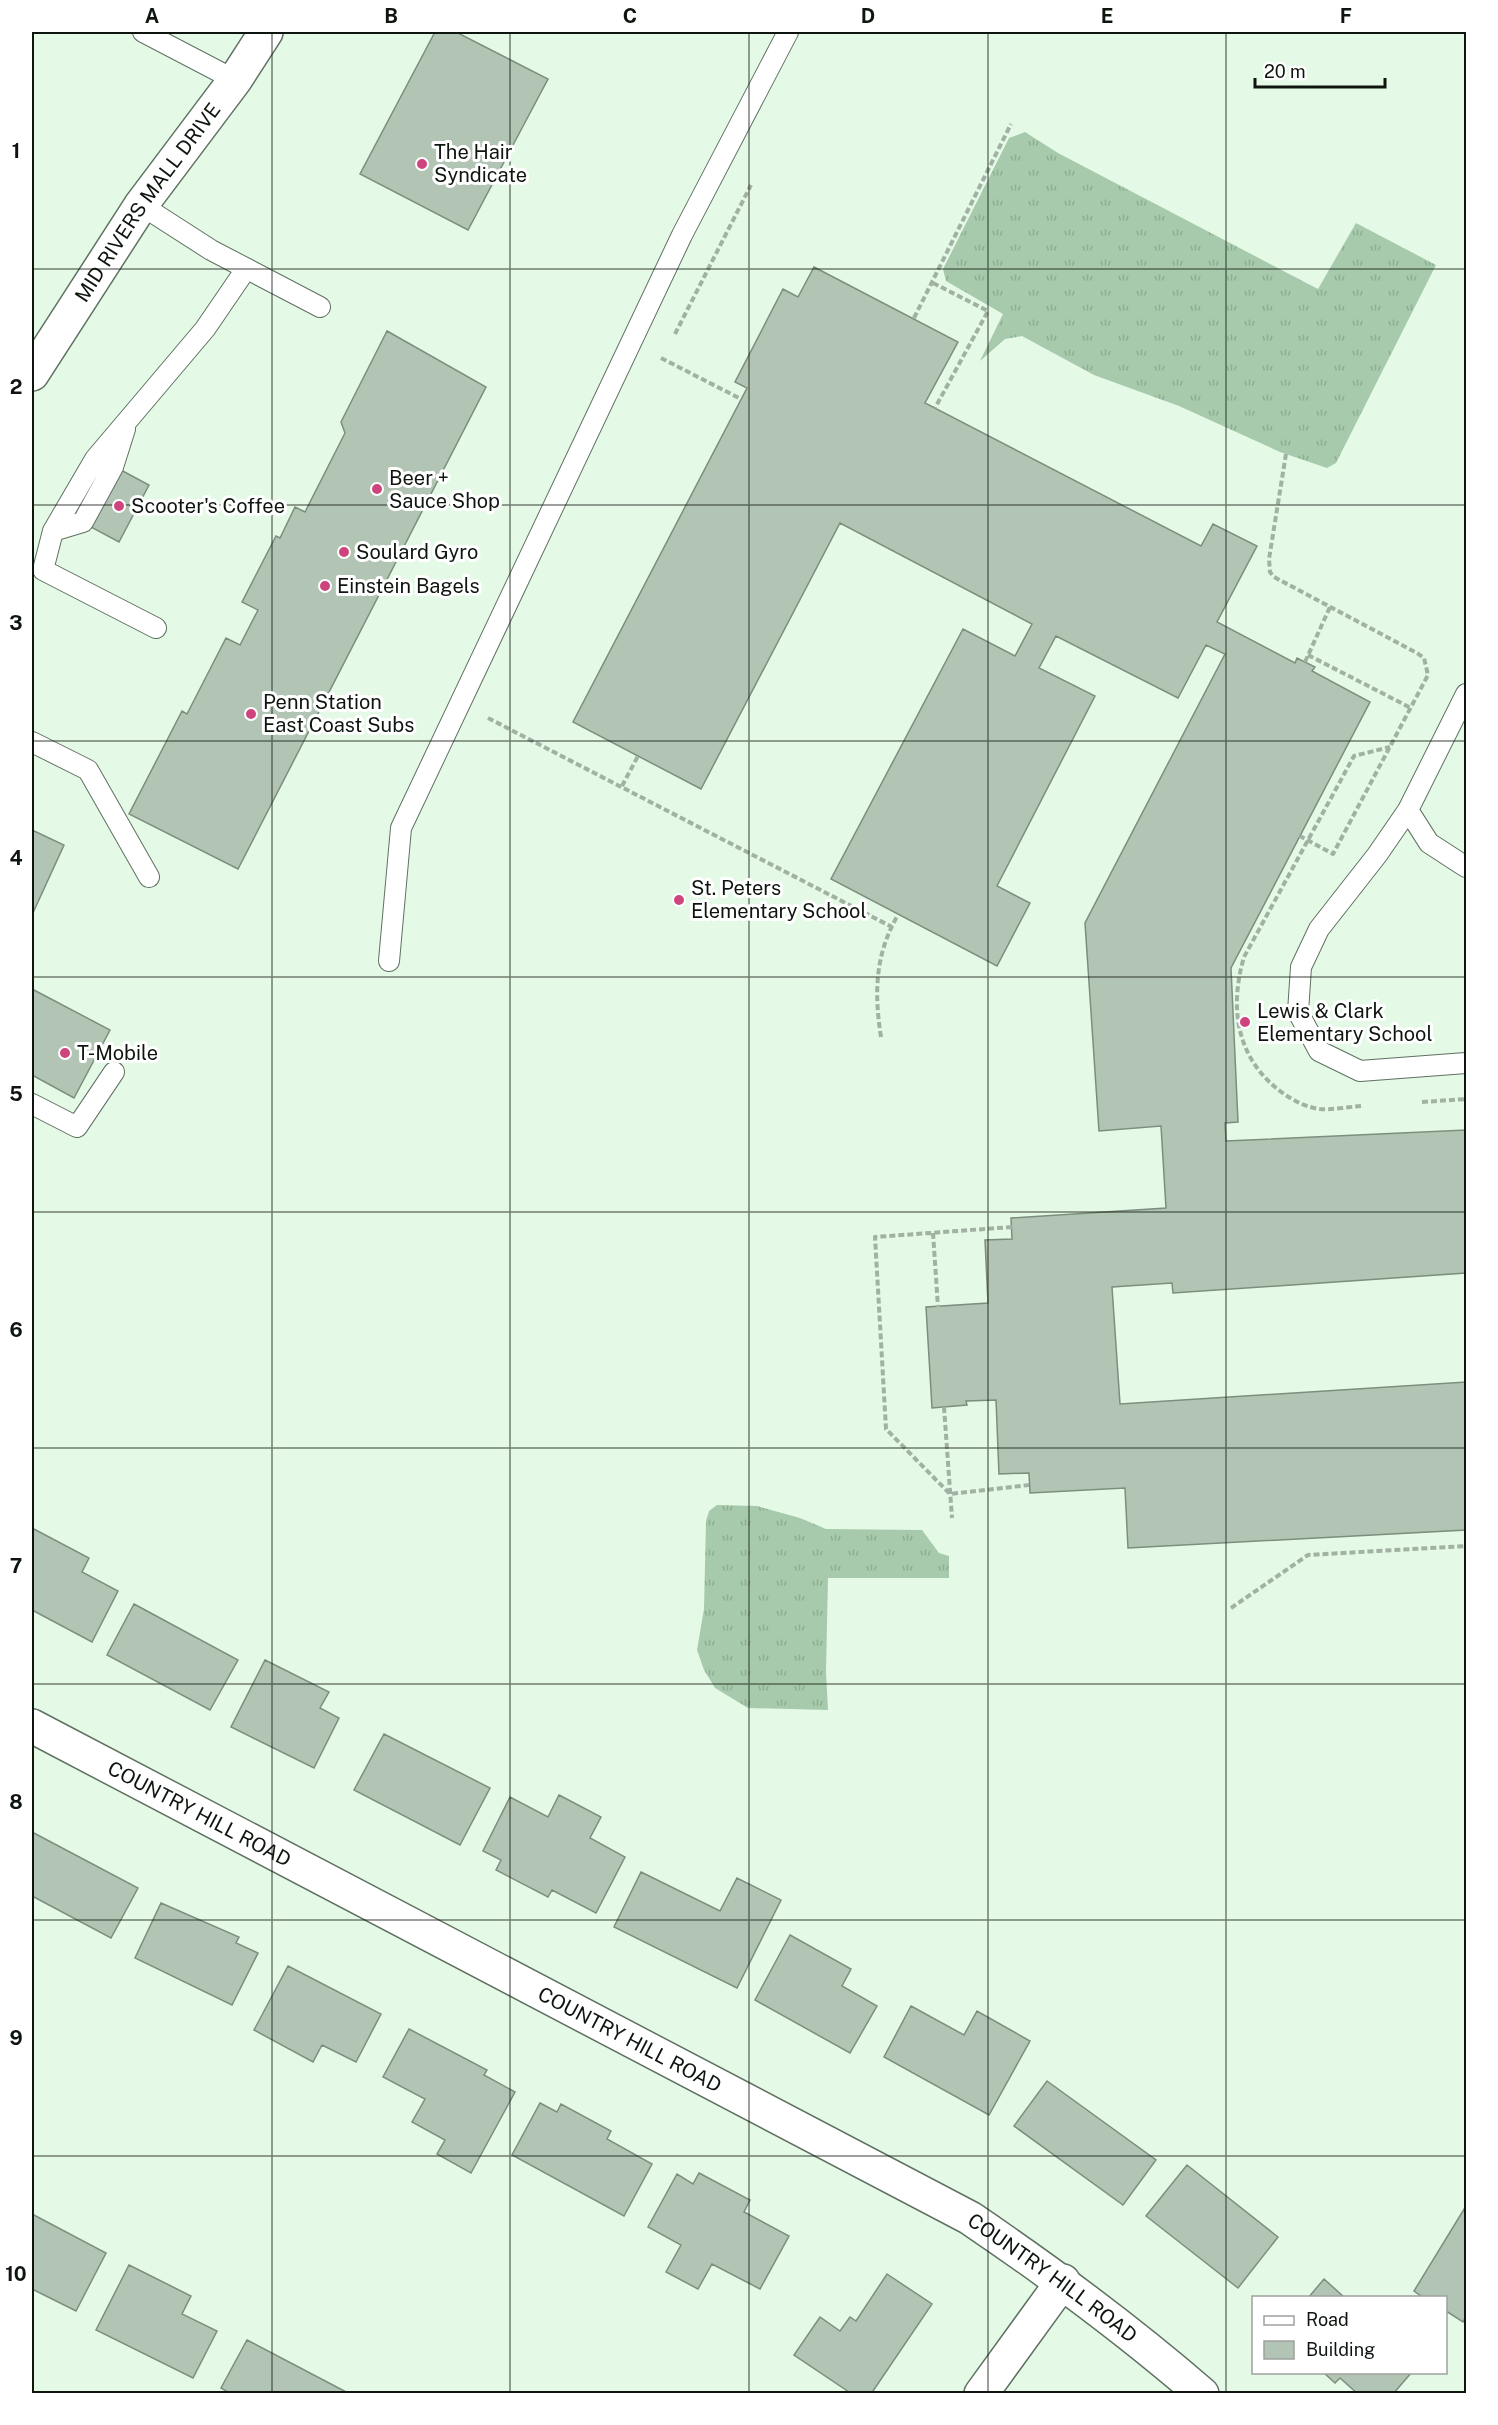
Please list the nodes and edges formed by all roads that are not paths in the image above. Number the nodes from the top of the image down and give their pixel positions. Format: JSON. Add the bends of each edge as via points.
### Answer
{"nodes":[{"id":1,"x":143,"y":32,"type":"edge"},
{"id":2,"x":266,"y":32,"type":"edge"},
{"id":3,"x":788,"y":32,"type":"edge"},
{"id":4,"x":235,"y":80,"type":"junction"},
{"id":5,"x":141,"y":205,"type":"junction"},
{"id":6,"x":246,"y":269,"type":"junction"},
{"id":7,"x":320,"y":308,"type":"dead end"},
{"id":8,"x":32,"y":374,"type":"edge"},
{"id":9,"x":156,"y":628,"type":"dead end"},
{"id":10,"x":1467,"y":694,"type":"edge"},
{"id":11,"x":32,"y":742,"type":"edge"},
{"id":12,"x":1408,"y":810,"type":"junction"},
{"id":13,"x":1467,"y":867,"type":"edge"},
{"id":14,"x":149,"y":877,"type":"dead end"},
{"id":15,"x":389,"y":961,"type":"dead end"},
{"id":16,"x":1467,"y":1063,"type":"edge"},
{"id":17,"x":114,"y":1072,"type":"dead end"},
{"id":18,"x":32,"y":1104,"type":"edge"},
{"id":19,"x":32,"y":1726,"type":"edge"},
{"id":20,"x":1063,"y":2281,"type":"junction"},
{"id":21,"x":981,"y":2394,"type":"edge"},
{"id":22,"x":1202,"y":2394,"type":"edge"}],
"edges":[{"from":1,"to":4,"type":"lane"},
{"from":2,"to":4,"type":"street","name":"MID RIVERS MALL DRIVE"},
{"from":3,"to":15,"type":"lane","via":[[682,235],[401,828]]},
{"from":4,"to":5,"type":"street","name":"MID RIVERS MALL DRIVE"},
{"from":5,"to":6,"type":"lane"},
{"from":5,"to":8,"type":"street","name":"MID RIVERS MALL DRIVE"},
{"from":6,"to":7,"type":"lane"},
{"from":6,"to":9,"type":"lane","via":[[205,329],[128,421],[113,467],[83,522],[53,531],[43,570]]},
{"from":10,"to":12,"type":"lane"},
{"from":11,"to":14,"type":"lane","via":[[88,770]]},
{"from":12,"to":13,"type":"lane","via":[[1429,843]]},
{"from":12,"to":16,"type":"lane","via":[[1319,929],[1301,967],[1298,1012],[1319,1052],[1360,1071]]},
{"from":17,"to":18,"type":"lane","via":[[77,1127]]},
{"from":19,"to":20,"type":"street","name":"COUNTRY HILL ROAD","via":[[970,2218]]},
{"from":20,"to":21,"type":"street"},
{"from":20,"to":22,"type":"street","name":"COUNTRY HILL ROAD","via":[[1131,2332]]}]}
